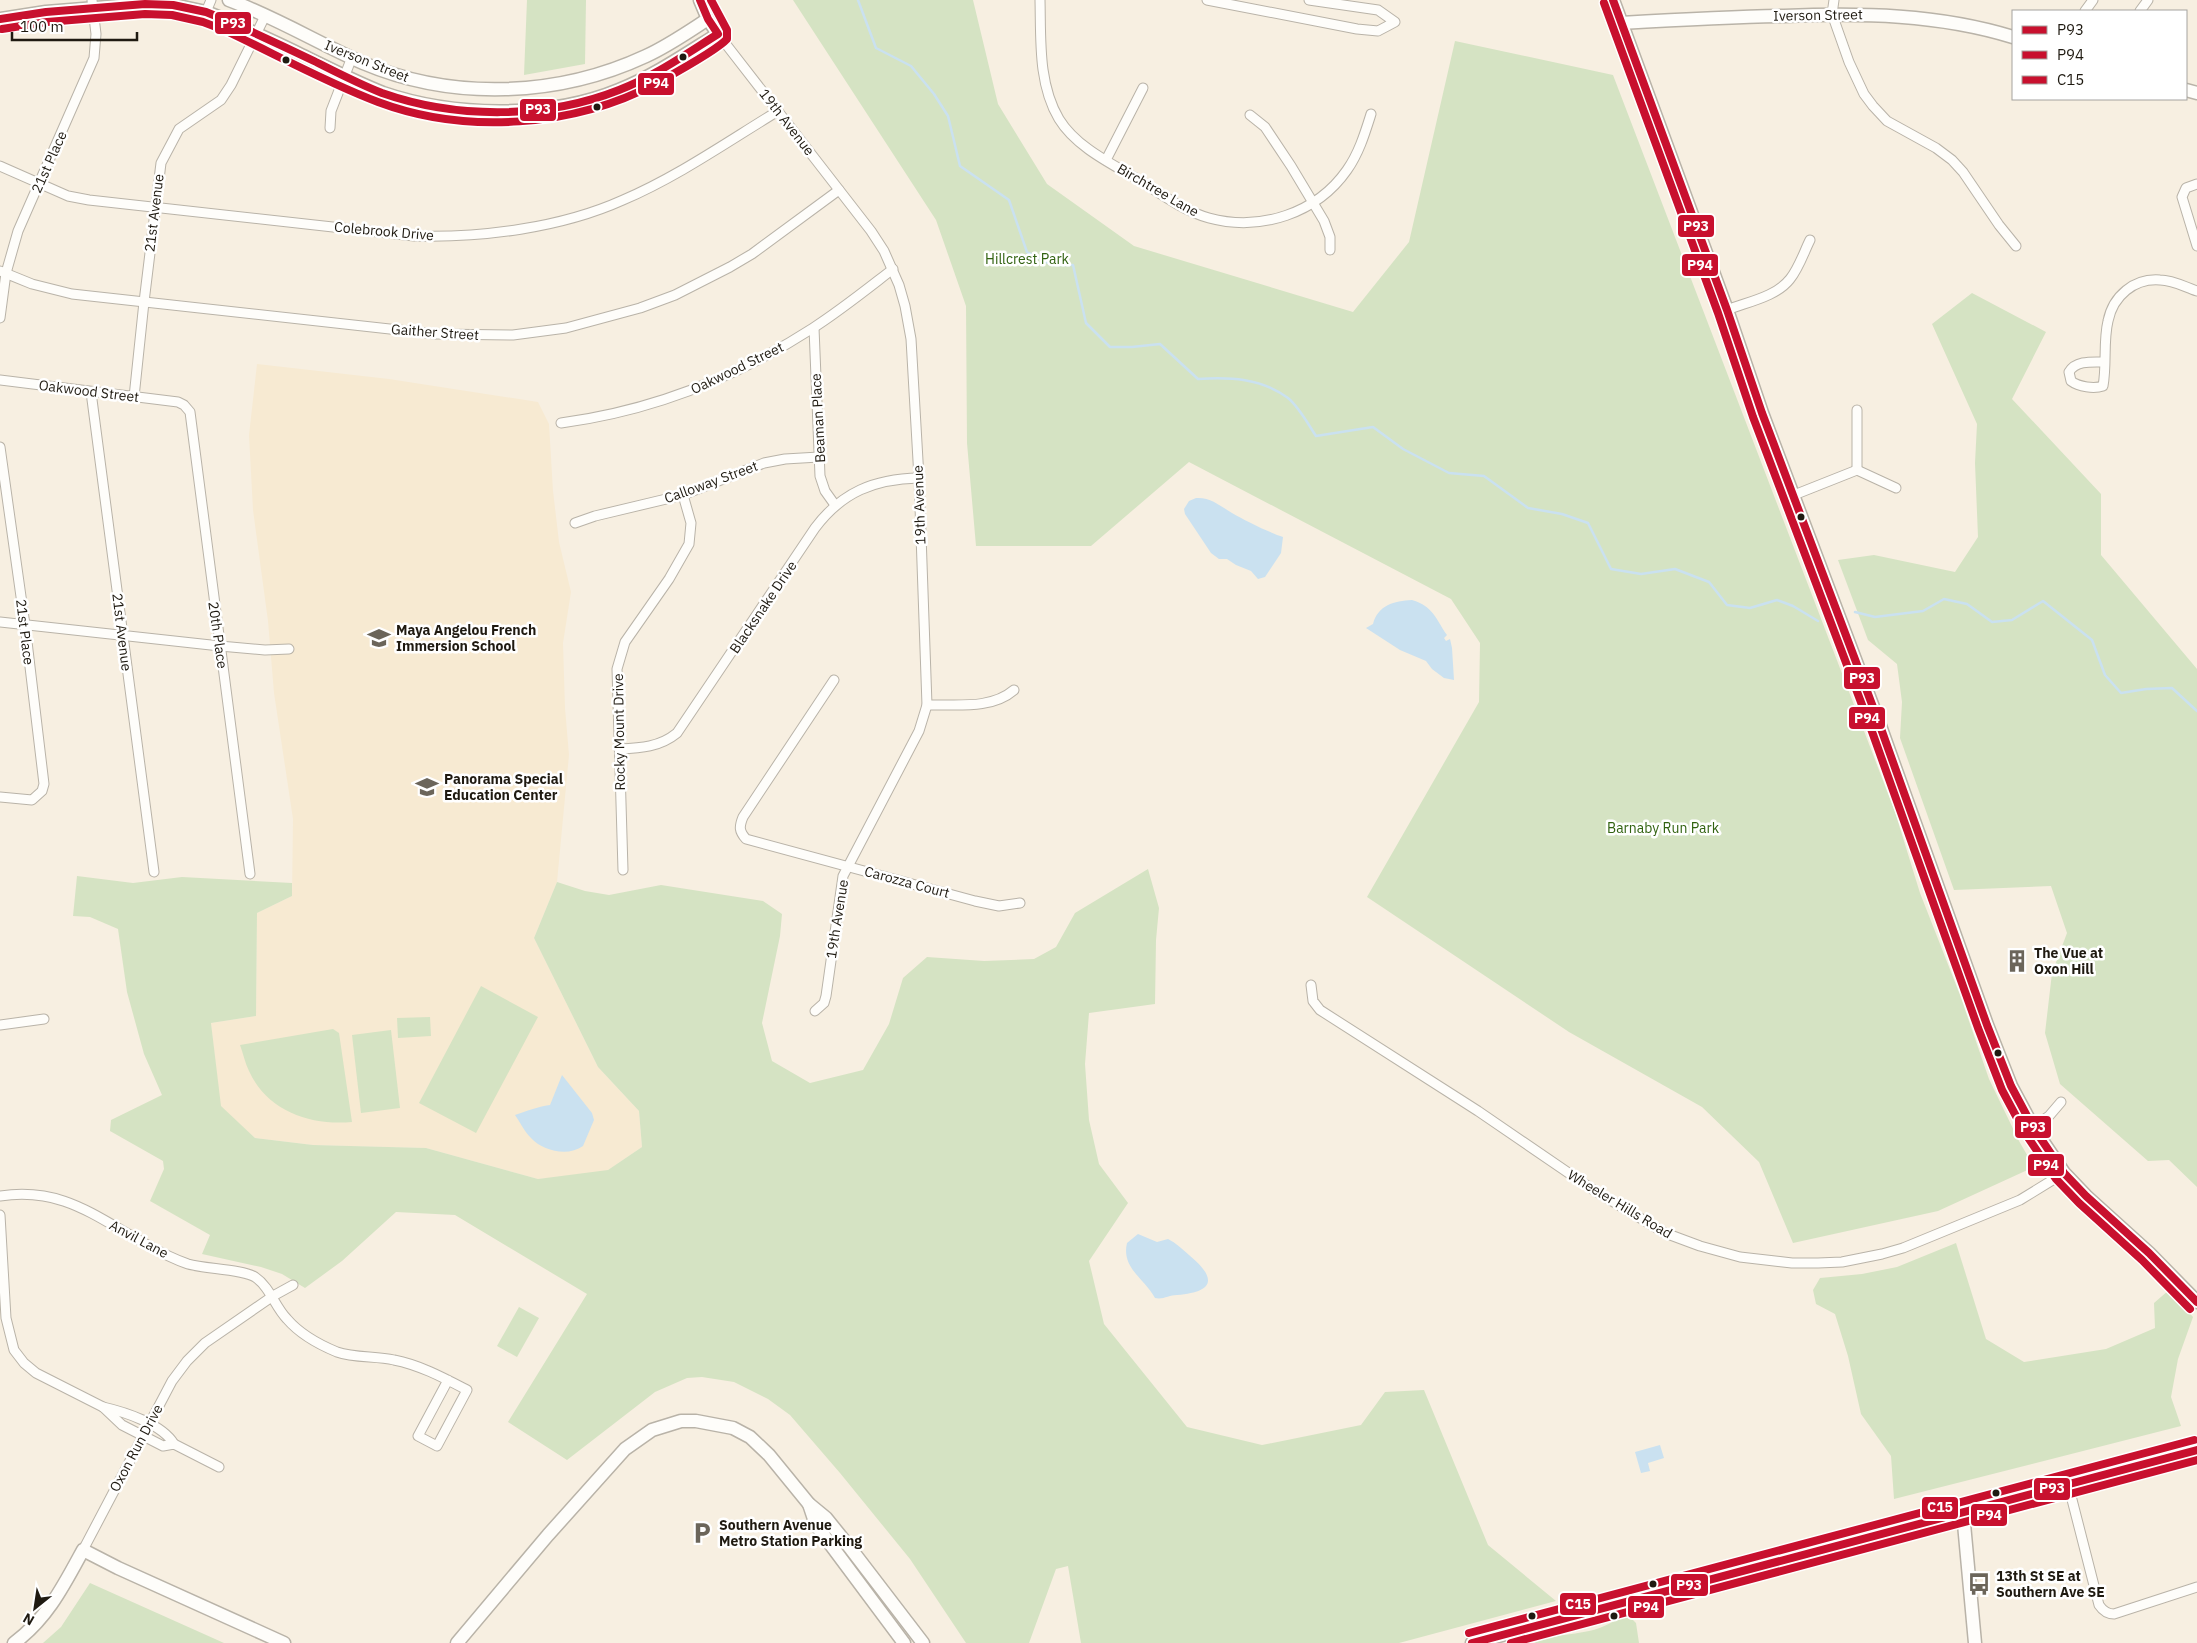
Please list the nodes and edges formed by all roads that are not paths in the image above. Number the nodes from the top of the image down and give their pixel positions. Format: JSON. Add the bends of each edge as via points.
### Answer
{"nodes":[{"id":1,"x":229,"y":0,"type":"edge"},
{"id":2,"x":700,"y":0,"type":"edge"},
{"id":3,"x":1040,"y":0,"type":"edge"},
{"id":4,"x":1206,"y":0,"type":"edge"},
{"id":5,"x":1309,"y":0,"type":"edge"},
{"id":6,"x":1613,"y":0,"type":"edge"},
{"id":7,"x":1834,"y":0,"type":"edge"},
{"id":8,"x":92,"y":4,"type":"edge"},
{"id":9,"x":208,"y":6,"type":"edge"},
{"id":10,"x":1832,"y":14,"type":"junction"},
{"id":11,"x":264,"y":16,"type":"junction"},
{"id":12,"x":0,"y":19,"type":"edge"},
{"id":13,"x":708,"y":19,"type":"junction"},
{"id":14,"x":1621,"y":23,"type":"junction"},
{"id":15,"x":256,"y":34,"type":"junction"},
{"id":16,"x":718,"y":34,"type":"junction"},
{"id":17,"x":2012,"y":36,"type":"edge"},
{"id":18,"x":352,"y":58,"type":"junction"},
{"id":19,"x":344,"y":76,"type":"junction"},
{"id":20,"x":1143,"y":88,"type":"dead end"},
{"id":21,"x":778,"y":111,"type":"junction"},
{"id":22,"x":1371,"y":114,"type":"dead end"},
{"id":23,"x":1250,"y":115,"type":"dead end"},
{"id":24,"x":330,"y":128,"type":"dead end"},
{"id":25,"x":1106,"y":160,"type":"junction"},
{"id":26,"x":0,"y":166,"type":"edge"},
{"id":27,"x":39,"y":183,"type":"junction"},
{"id":28,"x":2197,"y":184,"type":"edge"},
{"id":29,"x":839,"y":190,"type":"junction"},
{"id":30,"x":1313,"y":203,"type":"junction"},
{"id":31,"x":154,"y":206,"type":"junction"},
{"id":32,"x":1810,"y":240,"type":"dead end"},
{"id":33,"x":2016,"y":246,"type":"dead end"},
{"id":34,"x":2197,"y":246,"type":"edge"},
{"id":35,"x":1330,"y":250,"type":"dead end"},
{"id":36,"x":893,"y":269,"type":"junction"},
{"id":37,"x":3,"y":272,"type":"edge"},
{"id":38,"x":2197,"y":291,"type":"edge"},
{"id":39,"x":144,"y":302,"type":"junction"},
{"id":40,"x":1727,"y":310,"type":"junction"},
{"id":41,"x":0,"y":318,"type":"edge"},
{"id":42,"x":814,"y":328,"type":"junction"},
{"id":43,"x":2104,"y":362,"type":"dead end"},
{"id":44,"x":0,"y":380,"type":"edge"},
{"id":45,"x":91,"y":392,"type":"junction"},
{"id":46,"x":134,"y":397,"type":"junction"},
{"id":47,"x":178,"y":402,"type":"joint"},
{"id":48,"x":1857,"y":410,"type":"dead end"},
{"id":49,"x":561,"y":423,"type":"dead end"},
{"id":50,"x":0,"y":447,"type":"edge"},
{"id":51,"x":819,"y":457,"type":"junction"},
{"id":52,"x":1,"y":461,"type":"edge"},
{"id":53,"x":1857,"y":470,"type":"junction"},
{"id":54,"x":919,"y":478,"type":"junction"},
{"id":55,"x":1896,"y":488,"type":"dead end"},
{"id":56,"x":683,"y":495,"type":"junction"},
{"id":57,"x":1794,"y":495,"type":"junction"},
{"id":58,"x":835,"y":505,"type":"junction"},
{"id":59,"x":575,"y":523,"type":"dead end"},
{"id":60,"x":0,"y":622,"type":"edge"},
{"id":61,"x":25,"y":625,"type":"junction"},
{"id":62,"x":122,"y":636,"type":"junction"},
{"id":63,"x":220,"y":646,"type":"junction"},
{"id":64,"x":288,"y":649,"type":"dead end"},
{"id":65,"x":834,"y":680,"type":"dead end"},
{"id":66,"x":1014,"y":690,"type":"dead end"},
{"id":67,"x":927,"y":705,"type":"junction"},
{"id":68,"x":619,"y":749,"type":"junction"},
{"id":69,"x":0,"y":797,"type":"edge"},
{"id":70,"x":847,"y":866,"type":"junction"},
{"id":71,"x":623,"y":870,"type":"dead end"},
{"id":72,"x":154,"y":872,"type":"dead end"},
{"id":73,"x":250,"y":874,"type":"dead end"},
{"id":74,"x":1020,"y":903,"type":"dead end"},
{"id":75,"x":1311,"y":985,"type":"dead end"},
{"id":76,"x":815,"y":1011,"type":"dead end"},
{"id":77,"x":44,"y":1019,"type":"dead end"},
{"id":78,"x":0,"y":1025,"type":"edge"},
{"id":79,"x":2061,"y":1102,"type":"dead end"},
{"id":80,"x":2033,"y":1127,"type":"junction"},
{"id":81,"x":2064,"y":1173,"type":"junction"},
{"id":82,"x":0,"y":1196,"type":"edge"},
{"id":83,"x":0,"y":1215,"type":"edge"},
{"id":84,"x":293,"y":1285,"type":"dead end"},
{"id":85,"x":273,"y":1296,"type":"junction"},
{"id":86,"x":2197,"y":1302,"type":"edge"},
{"id":87,"x":448,"y":1380,"type":"junction"},
{"id":88,"x":102,"y":1407,"type":"junction"},
{"id":89,"x":149,"y":1424,"type":"junction"},
{"id":90,"x":143,"y":1436,"type":"junction"},
{"id":91,"x":174,"y":1444,"type":"junction"},
{"id":92,"x":2197,"y":1450,"type":"edge"},
{"id":93,"x":219,"y":1468,"type":"dead end"},
{"id":94,"x":2068,"y":1484,"type":"junction"},
{"id":95,"x":809,"y":1504,"type":"junction"},
{"id":96,"x":1963,"y":1513,"type":"junction"},
{"id":97,"x":83,"y":1550,"type":"junction"},
{"id":98,"x":2197,"y":1587,"type":"edge"},
{"id":99,"x":14,"y":1643,"type":"edge"},
{"id":100,"x":284,"y":1643,"type":"edge"},
{"id":101,"x":457,"y":1643,"type":"edge"},
{"id":102,"x":904,"y":1643,"type":"edge"},
{"id":103,"x":923,"y":1643,"type":"edge"},
{"id":104,"x":1472,"y":1643,"type":"edge"},
{"id":105,"x":1975,"y":1643,"type":"edge"}],
"edges":[{"from":1,"to":11,"type":"main road","name":"Iverson Street"},
{"from":2,"to":13,"type":"main road"},
{"from":3,"to":25,"type":"street","name":"Birchtree Lane","via":[[1047,93],[1059,119],[1074,137]]},
{"from":4,"to":5,"type":"street","via":[[1357,29],[1378,31],[1395,22],[1378,10]]},
{"from":6,"to":14,"type":"main road"},
{"from":7,"to":10,"type":"street"},
{"from":8,"to":9,"type":"main road","name":"Iverson Street"},
{"from":8,"to":12,"type":"main road","name":"Iverson Street"},
{"from":8,"to":27,"type":"street","name":"21st Place","via":[[96,34],[94,58]]},
{"from":9,"to":15,"type":"main road","name":"Iverson Street"},
{"from":10,"to":14,"type":"main road","name":"Iverson Street"},
{"from":10,"to":17,"type":"main road","name":"Iverson Street","via":[[1950,21]]},
{"from":10,"to":33,"type":"street","via":[[1855,76],[1872,106],[1892,124],[1952,160]]},
{"from":11,"to":15,"type":"street","name":"21st Avenue"},
{"from":11,"to":18,"type":"main road","name":"Iverson Street"},
{"from":13,"to":16,"type":"main road"},
{"from":13,"to":18,"type":"main road","name":"Iverson Street","via":[[661,49],[612,70],[583,80],[528,88],[437,85],[394,74]]},
{"from":14,"to":40,"type":"main road"},
{"from":15,"to":19,"type":"main road","name":"Iverson Street"},
{"from":15,"to":31,"type":"street","name":"21st Avenue","via":[[221,100],[186,123],[171,142],[160,166]]},
{"from":16,"to":19,"type":"main road","name":"Iverson Street","via":[[660,70],[618,91],[528,110],[474,110],[426,104],[385,93]]},
{"from":16,"to":21,"type":"street","name":"19th Avenue"},
{"from":18,"to":19,"type":"street"},
{"from":19,"to":24,"type":"street","via":[[330,111]]},
{"from":20,"to":25,"type":"street"},
{"from":21,"to":29,"type":"street","name":"19th Avenue"},
{"from":21,"to":31,"type":"street","name":"Colebrook Drive","via":[[668,178],[622,201],[581,216],[533,227],[414,236]]},
{"from":22,"to":30,"type":"street","name":"Birchtree Lane","via":[[1346,171]]},
{"from":23,"to":30,"type":"street","via":[[1265,127],[1278,145]]},
{"from":25,"to":30,"type":"street","name":"Birchtree Lane","via":[[1179,204],[1210,218],[1269,221],[1288,216]]},
{"from":26,"to":27,"type":"street","name":"Colebrook Drive"},
{"from":27,"to":31,"type":"street","name":"Colebrook Drive","via":[[68,196]]},
{"from":27,"to":37,"type":"street","name":"21st Place"},
{"from":28,"to":34,"type":"street","via":[[2186,188],[2182,197]]},
{"from":29,"to":36,"type":"street","name":"19th Avenue","via":[[871,231]]},
{"from":29,"to":39,"type":"street","name":"Gaither Street","via":[[730,268],[640,308],[566,328],[513,334],[434,334]]},
{"from":30,"to":35,"type":"street","via":[[1328,230]]},
{"from":31,"to":39,"type":"street","name":"21st Avenue"},
{"from":32,"to":40,"type":"street","via":[[1794,273],[1784,285]]},
{"from":36,"to":42,"type":"street","name":"Oakwood Street"},
{"from":36,"to":54,"type":"street","name":"19th Avenue","via":[[905,306],[910,338]]},
{"from":37,"to":39,"type":"street","name":"Gaither Street","via":[[52,290]]},
{"from":37,"to":41,"type":"street","name":"21st Place"},
{"from":38,"to":43,"type":"street","via":[[2160,280],[2126,289],[2115,302],[2108,321]]},
{"from":39,"to":46,"type":"street","name":"21st Avenue"},
{"from":40,"to":57,"type":"main road"},
{"from":42,"to":49,"type":"street","name":"Oakwood Street","via":[[759,360],[671,398],[591,419]]},
{"from":42,"to":51,"type":"street","name":"Beaman Place"},
{"from":44,"to":45,"type":"street","name":"Oakwood Street"},
{"from":45,"to":46,"type":"street","name":"Oakwood Street"},
{"from":45,"to":62,"type":"street","name":"21st Avenue"},
{"from":46,"to":47,"type":"street","name":"Oakwood Street"},
{"from":47,"to":63,"type":"street","name":"20th Place","via":[[187,408],[191,416]]},
{"from":48,"to":53,"type":"street"},
{"from":50,"to":52,"type":"street","name":"21st Place"},
{"from":51,"to":56,"type":"street","name":"Calloway Street","via":[[764,463]]},
{"from":51,"to":58,"type":"street","name":"Beaman Place","via":[[822,485]]},
{"from":52,"to":61,"type":"street","name":"21st Place"},
{"from":53,"to":55,"type":"street"},
{"from":53,"to":57,"type":"street"},
{"from":54,"to":58,"type":"street","name":"Blacksnake Drive","via":[[878,482]]},
{"from":54,"to":67,"type":"street","name":"19th Avenue"},
{"from":56,"to":59,"type":"street","name":"Calloway Street"},
{"from":56,"to":68,"type":"street","name":"Rocky Mount Drive","via":[[690,524],[689,544],[625,642],[618,661]]},
{"from":57,"to":80,"type":"main road","via":[[1880,723],[1987,1025]]},
{"from":58,"to":68,"type":"street","name":"Blacksnake Drive","via":[[815,528],[677,733],[650,747]]},
{"from":60,"to":61,"type":"street"},
{"from":61,"to":62,"type":"street"},
{"from":61,"to":69,"type":"street","name":"21st Place","via":[[44,784],[35,798]]},
{"from":62,"to":63,"type":"street"},
{"from":62,"to":72,"type":"street","name":"21st Avenue"},
{"from":63,"to":64,"type":"street"},
{"from":63,"to":73,"type":"street","name":"20th Place"},
{"from":65,"to":70,"type":"street","name":"Carozza Court","via":[[739,826],[746,838]]},
{"from":66,"to":67,"type":"street","via":[[1006,698],[994,702]]},
{"from":67,"to":70,"type":"street","name":"19th Avenue","via":[[919,732]]},
{"from":68,"to":71,"type":"street","name":"Rocky Mount Drive"},
{"from":70,"to":74,"type":"street","name":"Carozza Court","via":[[975,901],[999,906]]},
{"from":70,"to":76,"type":"street","name":"19th Avenue","via":[[840,892],[826,996],[824,1003]]},
{"from":75,"to":81,"type":"street","name":"Wheeler Hills Road","via":[[1313,1000],[1320,1010],[1592,1189],[1665,1233],[1740,1257],[1818,1263],[1882,1254],[2020,1200]]},
{"from":77,"to":78,"type":"street"},
{"from":79,"to":80,"type":"street"},
{"from":80,"to":81,"type":"main road"},
{"from":81,"to":86,"type":"main road"},
{"from":82,"to":85,"type":"street","name":"Anvil Lane","via":[[22,1193],[66,1200],[162,1253],[187,1263],[256,1277]]},
{"from":83,"to":88,"type":"street","via":[[6,1318],[14,1350],[36,1373]]},
{"from":84,"to":85,"type":"street","name":"Oxon Run Drive"},
{"from":85,"to":87,"type":"street","name":"Anvil Lane","via":[[286,1318],[302,1332],[339,1352],[394,1360]]},
{"from":85,"to":89,"type":"street","name":"Oxon Run Drive","via":[[205,1343],[187,1361],[172,1381]]},
{"from":87,"to":87,"type":"street","name":"Anvil Lane","via":[[467,1390],[437,1446],[418,1436]]},
{"from":88,"to":89,"type":"street","via":[[128,1413]]},
{"from":88,"to":90,"type":"street","via":[[122,1425]]},
{"from":89,"to":90,"type":"street","name":"Oxon Run Drive"},
{"from":89,"to":91,"type":"street","via":[[169,1436]]},
{"from":90,"to":91,"type":"street","via":[[163,1446]]},
{"from":90,"to":97,"type":"street","name":"Oxon Run Drive"},
{"from":91,"to":93,"type":"street"},
{"from":92,"to":94,"type":"main road"},
{"from":94,"to":96,"type":"main road"},
{"from":94,"to":98,"type":"street","via":[[2102,1609],[2114,1614]]},
{"from":95,"to":101,"type":"main road","via":[[769,1455],[750,1437],[733,1428],[709,1422],[681,1421],[652,1430],[625,1449],[610,1465]]},
{"from":95,"to":102,"type":"main road","via":[[816,1525]]},
{"from":95,"to":103,"type":"main road","via":[[826,1518],[852,1549]]},
{"from":96,"to":104,"type":"main road"},
{"from":96,"to":105,"type":"main road"},
{"from":97,"to":99,"type":"main road","name":"Oxon Run Drive","via":[[54,1603]]},
{"from":97,"to":100,"type":"main road"}]}
